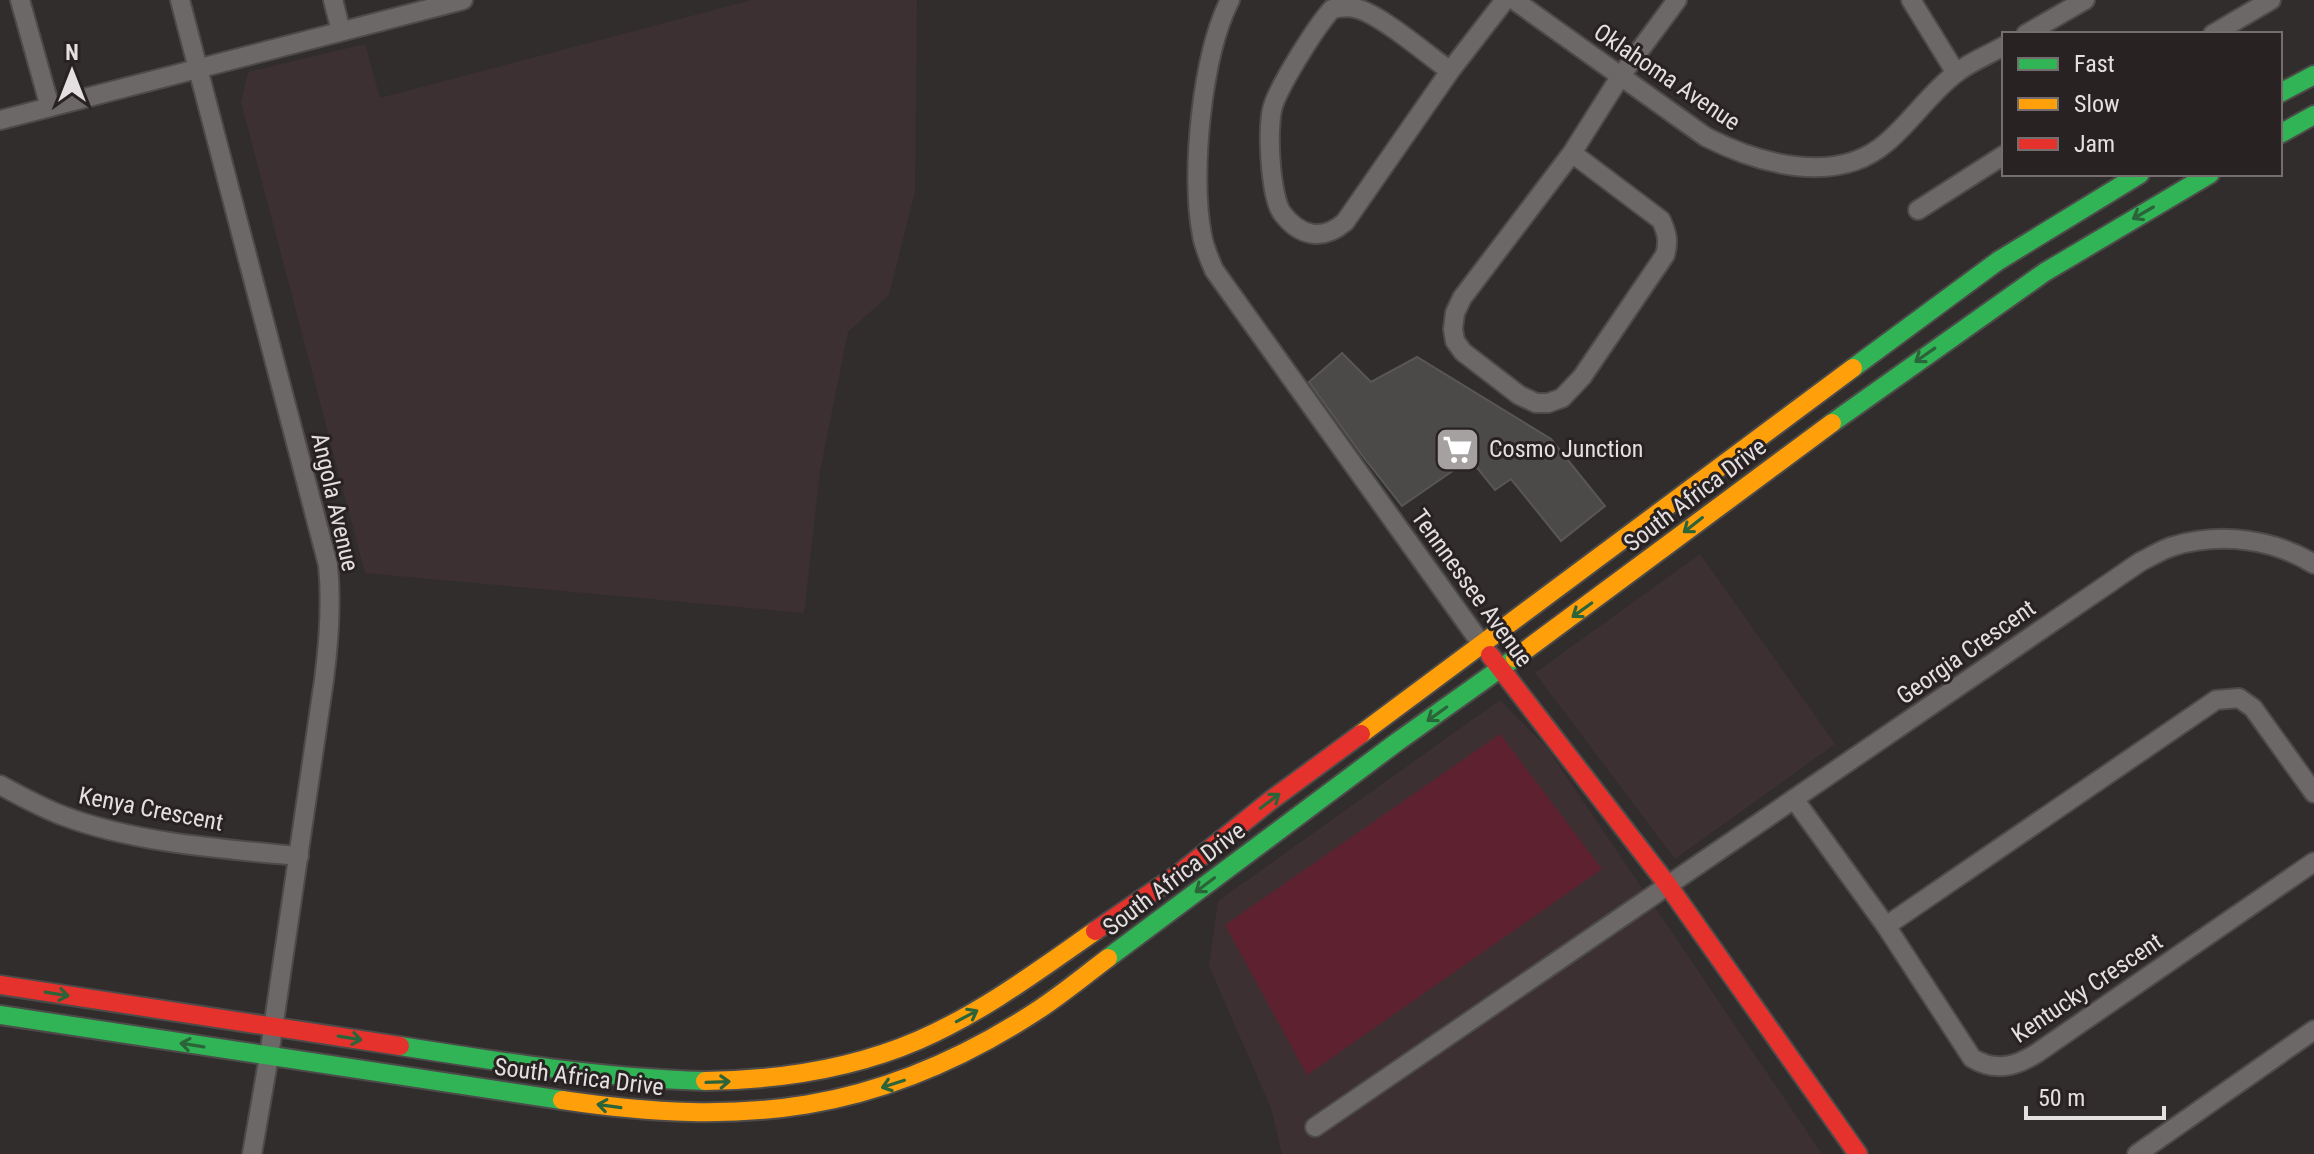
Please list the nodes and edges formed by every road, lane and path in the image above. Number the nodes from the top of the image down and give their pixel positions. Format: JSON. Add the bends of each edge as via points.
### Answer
{"nodes":[{"id":1,"x":20,"y":0,"type":"edge"},
{"id":2,"x":180,"y":0,"type":"edge"},
{"id":3,"x":333,"y":0,"type":"edge"},
{"id":4,"x":463,"y":0,"type":"edge"},
{"id":5,"x":1230,"y":0,"type":"edge"},
{"id":6,"x":1505,"y":0,"type":"edge"},
{"id":7,"x":1514,"y":0,"type":"edge"},
{"id":8,"x":1677,"y":0,"type":"edge"},
{"id":9,"x":1911,"y":0,"type":"edge"},
{"id":10,"x":2085,"y":0,"type":"edge"},
{"id":11,"x":2271,"y":0,"type":"edge"},
{"id":12,"x":427,"y":4,"type":"edge"},
{"id":13,"x":341,"y":31,"type":"junction"},
{"id":14,"x":2029,"y":32,"type":"edge"},
{"id":15,"x":2216,"y":32,"type":"edge"},
{"id":16,"x":2002,"y":47,"type":"edge"},
{"id":17,"x":198,"y":69,"type":"junction"},
{"id":18,"x":1450,"y":71,"type":"junction"},
{"id":19,"x":1956,"y":73,"type":"junction"},
{"id":20,"x":2314,"y":75,"type":"edge"},
{"id":21,"x":1620,"y":77,"type":"junction"},
{"id":22,"x":2282,"y":92,"type":"edge"},
{"id":23,"x":50,"y":107,"type":"junction"},
{"id":24,"x":2314,"y":115,"type":"edge"},
{"id":25,"x":0,"y":120,"type":"edge"},
{"id":26,"x":2282,"y":133,"type":"edge"},
{"id":27,"x":1572,"y":153,"type":"junction"},
{"id":28,"x":2002,"y":156,"type":"edge"},
{"id":29,"x":2137,"y":176,"type":"edge"},
{"id":30,"x":2207,"y":176,"type":"edge"},
{"id":31,"x":1918,"y":210,"type":"dead end"},
{"id":32,"x":2314,"y":564,"type":"edge"},
{"id":33,"x":1483,"y":646,"type":"junction"},
{"id":34,"x":1500,"y":668,"type":"junction"},
{"id":35,"x":0,"y":785,"type":"edge"},
{"id":36,"x":2314,"y":793,"type":"edge"},
{"id":37,"x":1794,"y":799,"type":"junction"},
{"id":38,"x":299,"y":856,"type":"junction"},
{"id":39,"x":2314,"y":862,"type":"edge"},
{"id":40,"x":1667,"y":884,"type":"junction"},
{"id":41,"x":1886,"y":926,"type":"junction"},
{"id":42,"x":0,"y":985,"type":"edge"},
{"id":43,"x":0,"y":1015,"type":"edge"},
{"id":44,"x":272,"y":1026,"type":"junction"},
{"id":45,"x":2314,"y":1030,"type":"edge"},
{"id":46,"x":269,"y":1056,"type":"junction"},
{"id":47,"x":1315,"y":1127,"type":"dead end"},
{"id":48,"x":252,"y":1154,"type":"edge"},
{"id":49,"x":1858,"y":1154,"type":"edge"},
{"id":50,"x":2137,"y":1154,"type":"edge"}],
"edges":[{"from":1,"to":23,"type":"street"},
{"from":2,"to":17,"type":"street","name":"Angola Avenue"},
{"from":3,"to":13,"type":"street"},
{"from":4,"to":12,"type":"street"},
{"from":5,"to":33,"type":"street","name":"Tennnessee Avenue","via":[[1209,61],[1197,169],[1202,239],[1214,270]]},
{"from":6,"to":18,"type":"street"},
{"from":7,"to":21,"type":"street","name":"Oklahoma Avenue"},
{"from":8,"to":21,"type":"street"},
{"from":9,"to":19,"type":"street"},
{"from":10,"to":14,"type":"street"},
{"from":11,"to":15,"type":"street"},
{"from":12,"to":13,"type":"street"},
{"from":13,"to":17,"type":"street"},
{"from":16,"to":19,"type":"street","name":"Oklahoma Avenue"},
{"from":17,"to":23,"type":"street"},
{"from":17,"to":38,"type":"street","name":"Angola Avenue","via":[[328,565],[331,627]]},
{"from":18,"to":18,"type":"street","via":[[1374,16],[1359,9],[1332,9],[1273,104],[1270,160],[1281,212],[1319,236],[1335,231]]},
{"from":19,"to":21,"type":"street","name":"Oklahoma Avenue","via":[[1868,156],[1823,167],[1779,164],[1730,149]]},
{"from":20,"to":22,"type":"street"},
{"from":21,"to":27,"type":"street"},
{"from":23,"to":25,"type":"street"},
{"from":24,"to":26,"type":"street"},
{"from":27,"to":27,"type":"street","via":[[1661,220],[1668,245],[1582,377],[1562,398],[1536,403],[1463,352],[1455,341],[1455,313]]},
{"from":28,"to":31,"type":"street"},
{"from":29,"to":33,"type":"street","name":"South Africa Drive","via":[[1998,261]]},
{"from":30,"to":34,"type":"street","name":"South Africa Drive","one_way":true,"via":[[2019,290]]},
{"from":32,"to":37,"type":"street","name":"Georgia Crescent","via":[[2257,541],[2221,539],[2172,546],[2109,582]]},
{"from":33,"to":34,"type":"street","name":"Tennnessee Avenue"},
{"from":44,"to":33,"type":"street","name":"South Africa Drive","one_way":true,"via":[[550,1069],[694,1083],[780,1077],[865,1060],[939,1030],[1016,987],[1180,873]]},
{"from":34,"to":40,"type":"street","name":"Tennnessee Avenue"},
{"from":34,"to":46,"type":"street","name":"South Africa Drive","one_way":true,"via":[[1037,1011],[976,1048],[901,1082],[817,1104],[686,1114]]},
{"from":35,"to":38,"type":"street","name":"Kenya Crescent","via":[[61,815],[98,826],[216,848]]},
{"from":36,"to":41,"type":"street","via":[[2253,708],[2239,698],[2216,700]]},
{"from":37,"to":40,"type":"street","name":"Georgia Crescent"},
{"from":37,"to":41,"type":"street","name":"Kentucky Crescent"},
{"from":38,"to":44,"type":"street","name":"Angola Avenue"},
{"from":39,"to":41,"type":"street","name":"Kentucky Crescent","via":[[2037,1053],[2006,1067],[1972,1058]]},
{"from":40,"to":47,"type":"street","name":"Georgia Crescent"},
{"from":40,"to":49,"type":"street","name":"Tennnessee Avenue"},
{"from":42,"to":44,"type":"street","name":"South Africa Drive","one_way":true},
{"from":46,"to":43,"type":"street","name":"South Africa Drive","one_way":true},
{"from":44,"to":46,"type":"street","name":"Angola Avenue"},
{"from":45,"to":50,"type":"street"},
{"from":46,"to":48,"type":"street","name":"Angola Avenue"}]}
